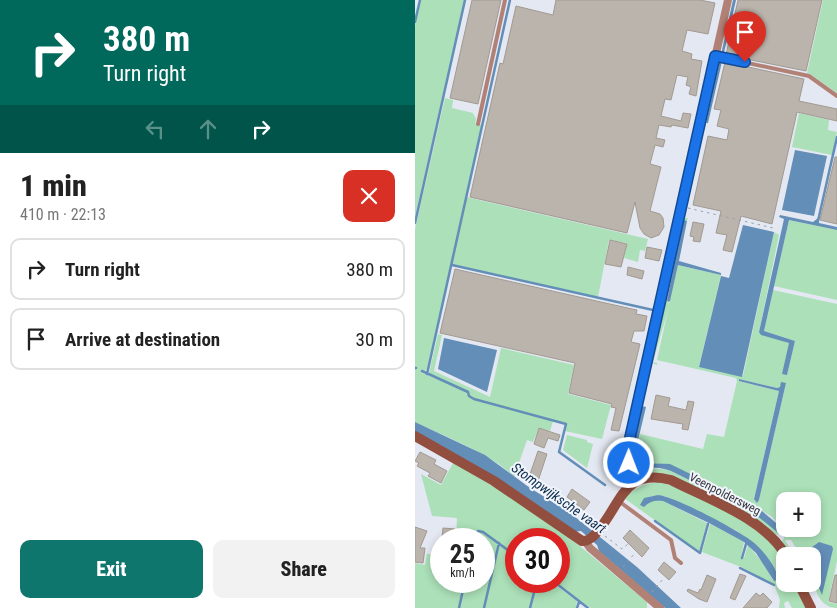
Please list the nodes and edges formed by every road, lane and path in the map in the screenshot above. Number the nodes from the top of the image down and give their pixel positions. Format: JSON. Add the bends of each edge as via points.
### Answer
{"nodes":[{"id":1,"x":505,"y":0,"type":"edge"},
{"id":2,"x":728,"y":0,"type":"edge"},
{"id":3,"x":718,"y":56,"type":"junction"},
{"id":4,"x":837,"y":96,"type":"edge"},
{"id":5,"x":478,"y":124,"type":"dead end"},
{"id":6,"x":683,"y":207,"type":"junction"},
{"id":7,"x":773,"y":228,"type":"dead end"},
{"id":8,"x":415,"y":436,"type":"edge"},
{"id":9,"x":638,"y":455,"type":"dead end"},
{"id":10,"x":644,"y":456,"type":"dead end"},
{"id":11,"x":639,"y":480,"type":"junction"},
{"id":12,"x":618,"y":500,"type":"junction"},
{"id":13,"x":598,"y":531,"type":"junction"},
{"id":14,"x":780,"y":537,"type":"edge"},
{"id":15,"x":587,"y":540,"type":"junction"},
{"id":16,"x":775,"y":541,"type":"junction"},
{"id":17,"x":628,"y":544,"type":"dead end"},
{"id":18,"x":779,"y":547,"type":"edge"},
{"id":19,"x":635,"y":553,"type":"dead end"},
{"id":20,"x":681,"y":563,"type":"dead end"},
{"id":21,"x":621,"y":569,"type":"dead end"},
{"id":22,"x":663,"y":579,"type":"dead end"},
{"id":23,"x":803,"y":592,"type":"edge"},
{"id":24,"x":649,"y":595,"type":"dead end"},
{"id":25,"x":660,"y":608,"type":"edge"},
{"id":26,"x":811,"y":608,"type":"edge"}],
"edges":[{"from":1,"to":5,"type":"lane"},
{"from":2,"to":3,"type":"street"},
{"from":3,"to":4,"type":"lane","via":[[809,76]]},
{"from":3,"to":6,"type":"street"},
{"from":6,"to":7,"type":"path"},
{"from":6,"to":11,"type":"street","via":[[627,451],[629,463]]},
{"from":8,"to":15,"type":"street","via":[[494,481],[577,539]]},
{"from":9,"to":10,"type":"path"},
{"from":11,"to":12,"type":"street","via":[[626,488]]},
{"from":11,"to":16,"type":"street","name":"Veenpoldersweg","via":[[659,477],[671,480],[757,524]]},
{"from":12,"to":13,"type":"street"},
{"from":12,"to":20,"type":"lane","via":[[671,540],[675,558]]},
{"from":13,"to":15,"type":"street"},
{"from":13,"to":17,"type":"path","via":[[622,549]]},
{"from":14,"to":16,"type":"path"},
{"from":15,"to":25,"type":"street","via":[[590,548]]},
{"from":16,"to":18,"type":"street","name":"Veenpoldersweg"},
{"from":19,"to":21,"type":"path"},
{"from":22,"to":24,"type":"path"},
{"from":23,"to":26,"type":"street"}]}
